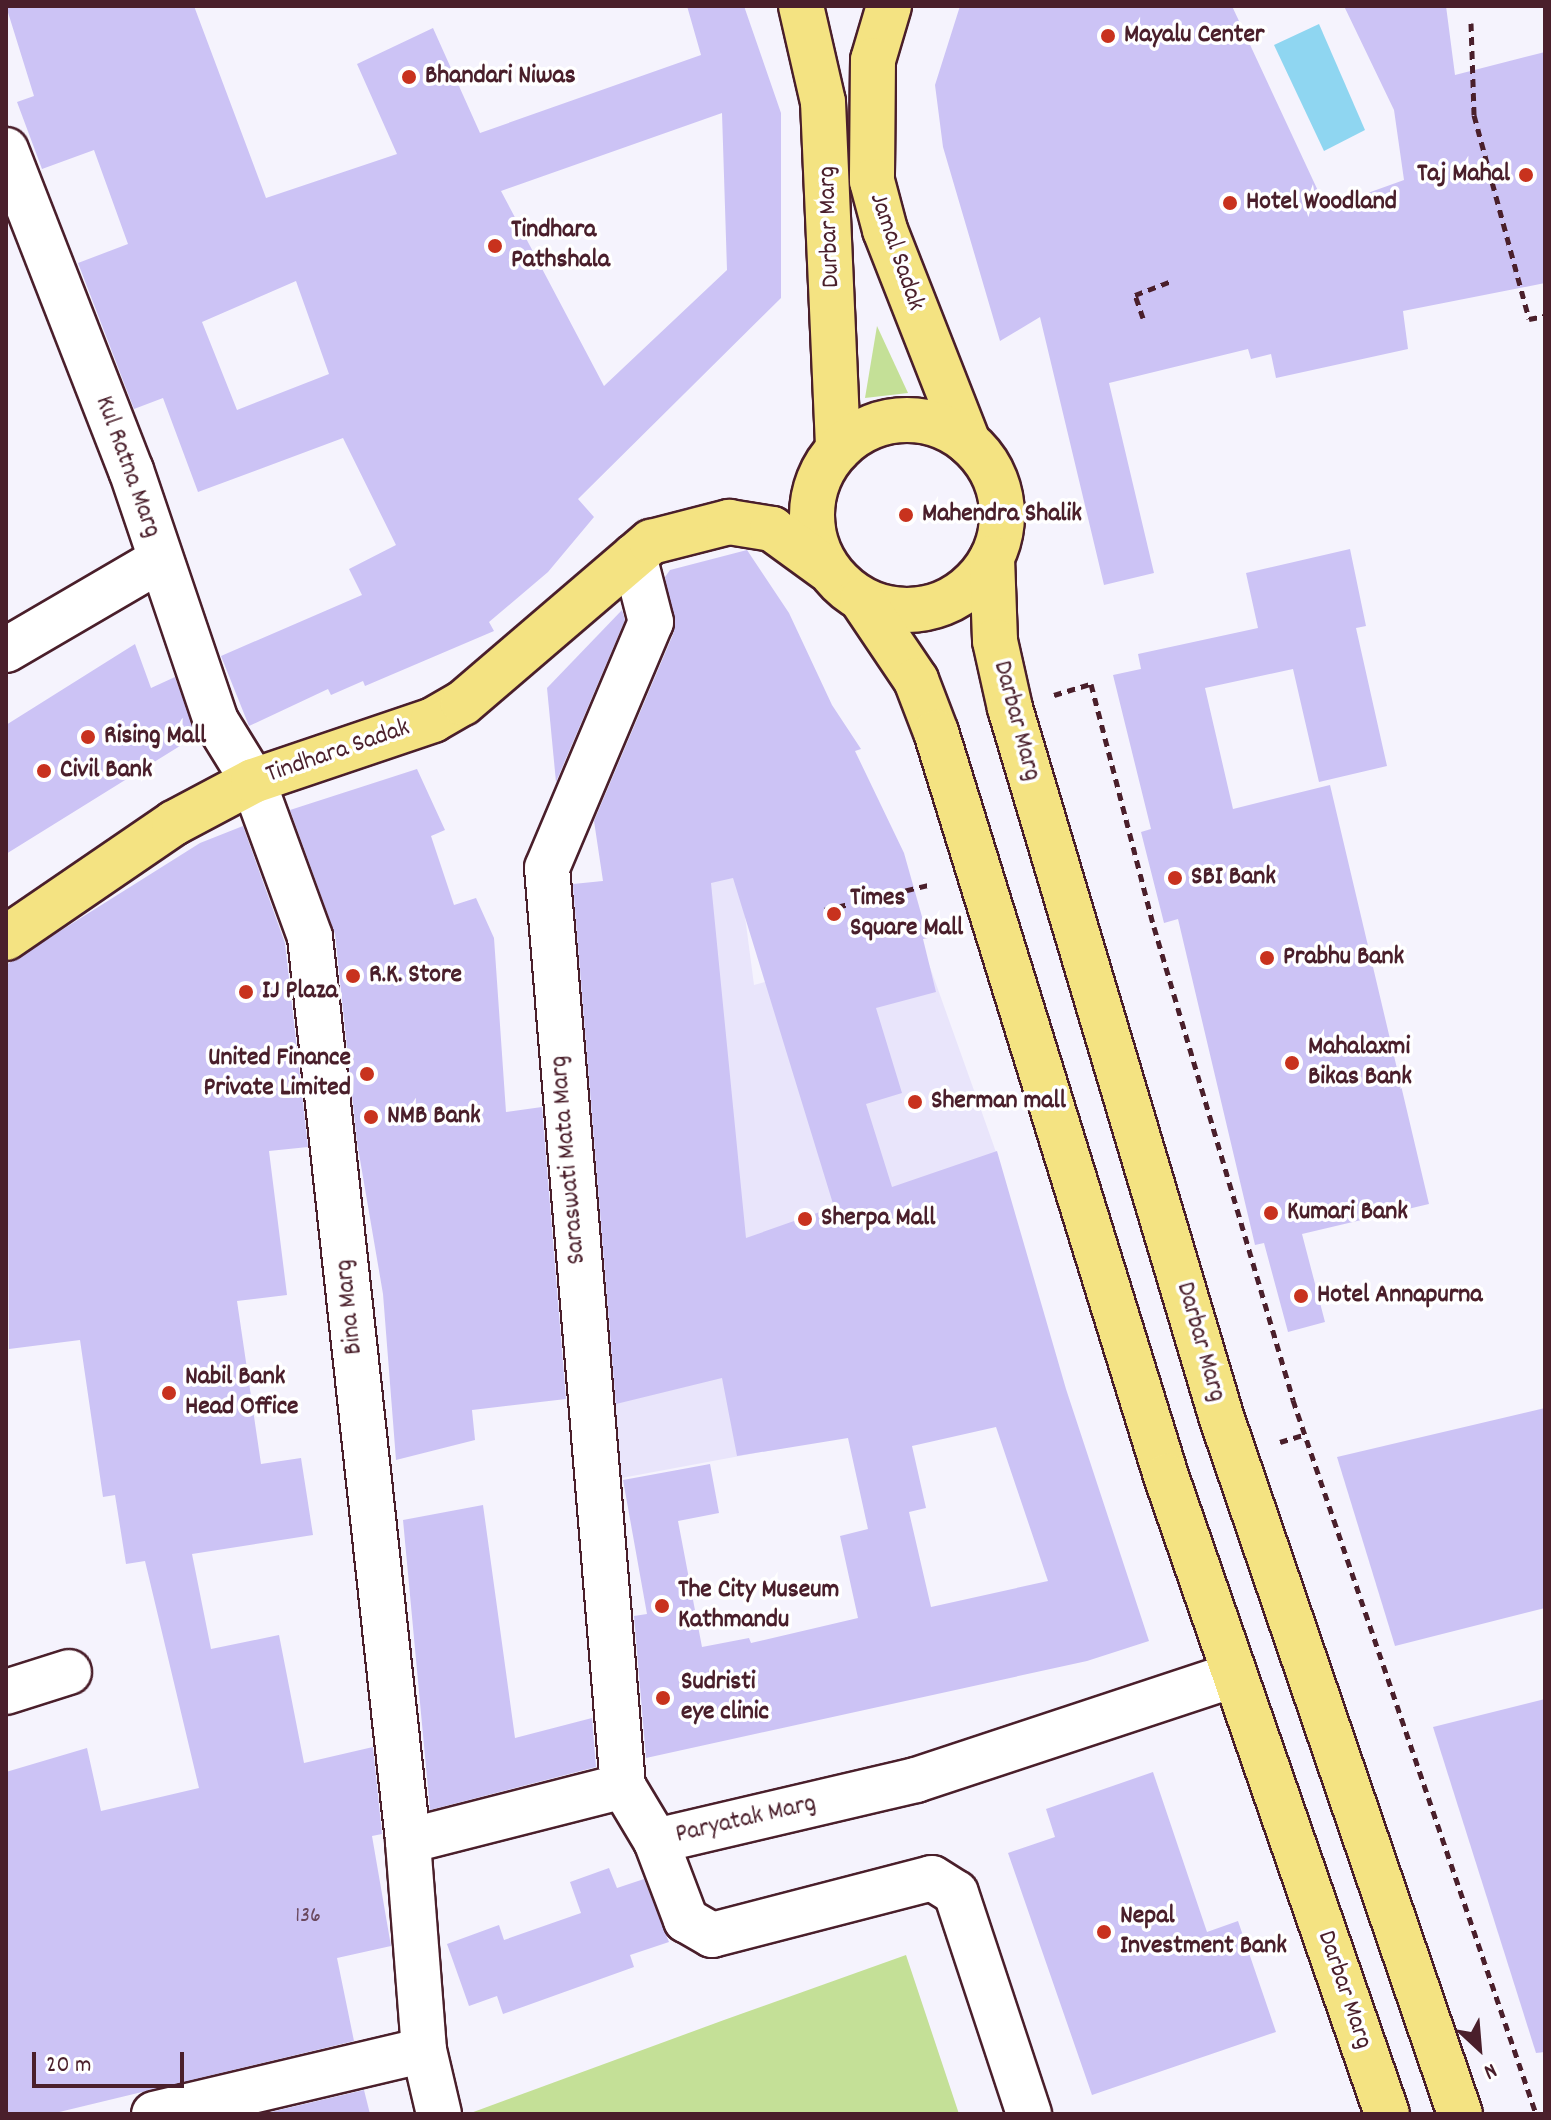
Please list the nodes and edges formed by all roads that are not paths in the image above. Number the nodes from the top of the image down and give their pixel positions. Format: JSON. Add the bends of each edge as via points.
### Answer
{"nodes":[{"id":1,"x":801,"y":6,"type":"edge"},
{"id":2,"x":889,"y":6,"type":"edge"},
{"id":3,"x":6,"y":150,"type":"edge"},
{"id":4,"x":968,"y":442,"type":"junction"},
{"id":5,"x":838,"y":450,"type":"junction"},
{"id":6,"x":643,"y":549,"type":"junction"},
{"id":7,"x":992,"y":558,"type":"junction"},
{"id":8,"x":160,"y":560,"type":"junction"},
{"id":9,"x":827,"y":569,"type":"junction"},
{"id":10,"x":862,"y":600,"type":"junction"},
{"id":11,"x":6,"y":650,"type":"edge"},
{"id":12,"x":253,"y":781,"type":"junction"},
{"id":13,"x":6,"y":938,"type":"edge"},
{"id":14,"x":69,"y":1672,"type":"dead end"},
{"id":15,"x":1234,"y":1675,"type":"junction"},
{"id":16,"x":6,"y":1692,"type":"edge"},
{"id":17,"x":623,"y":1786,"type":"junction"},
{"id":18,"x":408,"y":1841,"type":"junction"},
{"id":19,"x":656,"y":1841,"type":"junction"},
{"id":20,"x":424,"y":2050,"type":"junction"},
{"id":21,"x":154,"y":2114,"type":"edge"},
{"id":22,"x":439,"y":2114,"type":"edge"},
{"id":23,"x":1029,"y":2114,"type":"edge"},
{"id":24,"x":1387,"y":2114,"type":"edge"},
{"id":25,"x":1460,"y":2114,"type":"edge"}],
"edges":[{"from":1,"to":5,"type":"main road","name":"Durbar Marg","via":[[823,102]]},
{"from":2,"to":4,"type":"main road","name":"Jamal Sadak","via":[[873,60],[872,181],[885,230]]},
{"from":3,"to":8,"type":"street","name":"Kul Ratna Marg"},
{"from":4,"to":5,"type":"main road","via":[[916,420],[874,427]]},
{"from":4,"to":7,"type":"main road","via":[[986,461],[1002,509]]},
{"from":5,"to":9,"type":"main road","via":[[813,495],[814,533]]},
{"from":6,"to":9,"type":"main road","via":[[729,522],[772,529]]},
{"from":6,"to":12,"type":"main road","name":"Tindhara Sadak","via":[[463,703],[433,720]]},
{"from":6,"to":17,"type":"street","name":"Saraswati Mata Marg","via":[[651,622],[547,868]]},
{"from":7,"to":10,"type":"main road","via":[[950,601],[890,609]]},
{"from":7,"to":25,"type":"main road","name":"Darbar Marg","via":[[995,641],[1010,708],[1221,1416]]},
{"from":8,"to":11,"type":"street"},
{"from":8,"to":12,"type":"street","name":"Kul Ratna Marg","via":[[216,721]]},
{"from":9,"to":10,"type":"main road"},
{"from":10,"to":15,"type":"main road","name":"Darbar Marg","via":[[916,680]]},
{"from":12,"to":13,"type":"main road","name":"Tindhara Sadak","via":[[174,823]]},
{"from":12,"to":18,"type":"street","name":"Bina Marg","via":[[310,937]]},
{"from":14,"to":16,"type":"street"},
{"from":15,"to":19,"type":"street","name":"Paryatak Marg","via":[[916,1780]]},
{"from":15,"to":24,"type":"main road","name":"Darbar Marg"},
{"from":17,"to":18,"type":"street"},
{"from":17,"to":19,"type":"street","name":"Paryatak Marg"},
{"from":18,"to":20,"type":"street"},
{"from":19,"to":23,"type":"street","via":[[686,1920],[712,1935],[932,1878],[956,1893]]},
{"from":20,"to":21,"type":"street"},
{"from":20,"to":22,"type":"street"}]}
